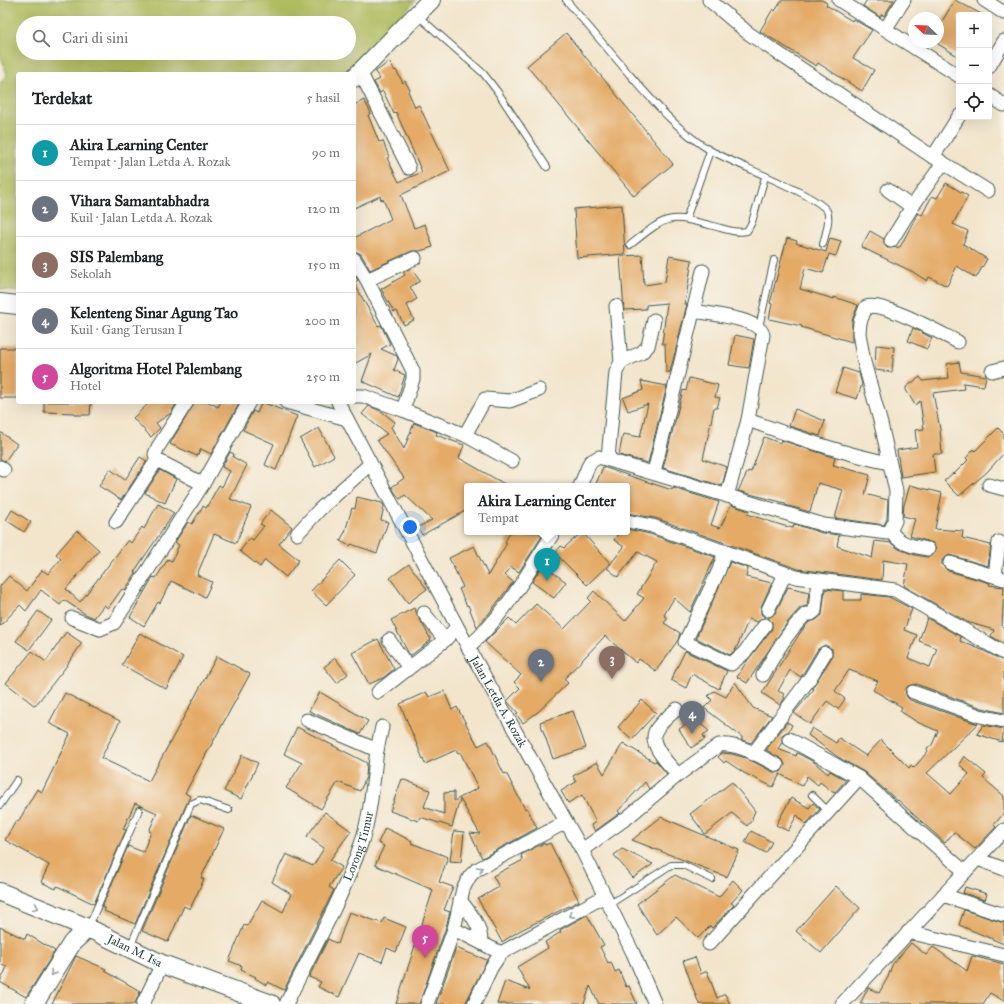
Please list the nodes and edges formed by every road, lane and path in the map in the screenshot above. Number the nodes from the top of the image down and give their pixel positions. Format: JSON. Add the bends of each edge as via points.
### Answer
{"nodes":[{"id":1,"x":431,"y":0,"type":"edge"},
{"id":2,"x":566,"y":0,"type":"edge"},
{"id":3,"x":709,"y":0,"type":"edge"},
{"id":4,"x":839,"y":0,"type":"edge"},
{"id":5,"x":904,"y":0,"type":"edge"},
{"id":6,"x":984,"y":0,"type":"edge"},
{"id":7,"x":724,"y":5,"type":"edge"},
{"id":8,"x":1004,"y":13,"type":"edge"},
{"id":9,"x":416,"y":14,"type":"junction"},
{"id":10,"x":886,"y":28,"type":"junction"},
{"id":11,"x":1004,"y":41,"type":"edge"},
{"id":12,"x":992,"y":62,"type":"edge"},
{"id":13,"x":956,"y":74,"type":"edge"},
{"id":14,"x":357,"y":75,"type":"edge"},
{"id":15,"x":992,"y":97,"type":"edge"},
{"id":16,"x":1004,"y":105,"type":"edge"},
{"id":17,"x":957,"y":120,"type":"edge"},
{"id":18,"x":710,"y":151,"type":"junction"},
{"id":19,"x":938,"y":160,"type":"junction"},
{"id":20,"x":548,"y":167,"type":"dead end"},
{"id":21,"x":409,"y":168,"type":"dead end"},
{"id":22,"x":765,"y":177,"type":"junction"},
{"id":23,"x":888,"y":190,"type":"dead end"},
{"id":24,"x":988,"y":191,"type":"dead end"},
{"id":25,"x":912,"y":207,"type":"junction"},
{"id":26,"x":686,"y":219,"type":"junction"},
{"id":27,"x":891,"y":241,"type":"dead end"},
{"id":28,"x":823,"y":244,"type":"dead end"},
{"id":29,"x":630,"y":245,"type":"dead end"},
{"id":30,"x":415,"y":258,"type":"dead end"},
{"id":31,"x":774,"y":260,"type":"dead end"},
{"id":32,"x":356,"y":262,"type":"edge"},
{"id":33,"x":703,"y":271,"type":"dead end"},
{"id":34,"x":367,"y":280,"type":"junction"},
{"id":35,"x":0,"y":303,"type":"edge"},
{"id":36,"x":16,"y":305,"type":"edge"},
{"id":37,"x":616,"y":306,"type":"dead end"},
{"id":38,"x":693,"y":311,"type":"junction"},
{"id":39,"x":654,"y":320,"type":"dead end"},
{"id":40,"x":759,"y":327,"type":"junction"},
{"id":41,"x":958,"y":342,"type":"dead end"},
{"id":42,"x":621,"y":362,"type":"junction"},
{"id":43,"x":540,"y":390,"type":"dead end"},
{"id":44,"x":356,"y":396,"type":"edge"},
{"id":45,"x":186,"y":404,"type":"edge"},
{"id":46,"x":248,"y":404,"type":"edge"},
{"id":47,"x":293,"y":404,"type":"edge"},
{"id":48,"x":339,"y":404,"type":"edge"},
{"id":49,"x":403,"y":410,"type":"junction"},
{"id":50,"x":347,"y":419,"type":"junction"},
{"id":51,"x":748,"y":420,"type":"junction"},
{"id":52,"x":465,"y":435,"type":"junction"},
{"id":53,"x":608,"y":458,"type":"junction"},
{"id":54,"x":157,"y":460,"type":"junction"},
{"id":55,"x":512,"y":461,"type":"dead end"},
{"id":56,"x":889,"y":463,"type":"junction"},
{"id":57,"x":370,"y":464,"type":"junction"},
{"id":58,"x":654,"y":472,"type":"junction"},
{"id":59,"x":581,"y":483,"type":"edge"},
{"id":60,"x":204,"y":484,"type":"junction"},
{"id":61,"x":990,"y":485,"type":"dead end"},
{"id":62,"x":1004,"y":489,"type":"edge"},
{"id":63,"x":727,"y":496,"type":"junction"},
{"id":64,"x":116,"y":522,"type":"dead end"},
{"id":65,"x":630,"y":522,"type":"edge"},
{"id":66,"x":890,"y":531,"type":"junction"},
{"id":67,"x":297,"y":534,"type":"dead end"},
{"id":68,"x":552,"y":535,"type":"edge"},
{"id":69,"x":999,"y":542,"type":"dead end"},
{"id":70,"x":928,"y":549,"type":"dead end"},
{"id":71,"x":725,"y":551,"type":"junction"},
{"id":72,"x":950,"y":562,"type":"dead end"},
{"id":73,"x":785,"y":574,"type":"junction"},
{"id":74,"x":999,"y":578,"type":"edge"},
{"id":75,"x":818,"y":580,"type":"junction"},
{"id":76,"x":768,"y":610,"type":"dead end"},
{"id":77,"x":424,"y":612,"type":"dead end"},
{"id":78,"x":72,"y":618,"type":"dead end"},
{"id":79,"x":765,"y":625,"type":"dead end"},
{"id":80,"x":457,"y":627,"type":"junction"},
{"id":81,"x":389,"y":640,"type":"dead end"},
{"id":82,"x":444,"y":640,"type":"junction"},
{"id":83,"x":468,"y":647,"type":"junction"},
{"id":84,"x":825,"y":653,"type":"dead end"},
{"id":85,"x":1004,"y":653,"type":"edge"},
{"id":86,"x":409,"y":668,"type":"junction"},
{"id":87,"x":763,"y":675,"type":"dead end"},
{"id":88,"x":378,"y":692,"type":"dead end"},
{"id":89,"x":913,"y":692,"type":"dead end"},
{"id":90,"x":677,"y":708,"type":"dead end"},
{"id":91,"x":307,"y":720,"type":"dead end"},
{"id":92,"x":1004,"y":721,"type":"edge"},
{"id":93,"x":382,"y":727,"type":"dead end"},
{"id":94,"x":789,"y":739,"type":"dead end"},
{"id":95,"x":377,"y":750,"type":"junction"},
{"id":96,"x":753,"y":754,"type":"junction"},
{"id":97,"x":777,"y":765,"type":"dead end"},
{"id":98,"x":678,"y":775,"type":"junction"},
{"id":99,"x":858,"y":778,"type":"junction"},
{"id":100,"x":17,"y":780,"type":"dead end"},
{"id":101,"x":812,"y":795,"type":"dead end"},
{"id":102,"x":0,"y":805,"type":"edge"},
{"id":103,"x":140,"y":810,"type":"dead end"},
{"id":104,"x":229,"y":810,"type":"dead end"},
{"id":105,"x":828,"y":811,"type":"junction"},
{"id":106,"x":566,"y":822,"type":"junction"},
{"id":107,"x":1004,"y":830,"type":"edge"},
{"id":108,"x":582,"y":850,"type":"junction"},
{"id":109,"x":978,"y":859,"type":"junction"},
{"id":110,"x":1004,"y":869,"type":"edge"},
{"id":111,"x":965,"y":872,"type":"junction"},
{"id":112,"x":712,"y":878,"type":"dead end"},
{"id":113,"x":0,"y":892,"type":"edge"},
{"id":114,"x":942,"y":895,"type":"junction"},
{"id":115,"x":460,"y":900,"type":"junction"},
{"id":116,"x":607,"y":900,"type":"junction"},
{"id":117,"x":1004,"y":915,"type":"edge"},
{"id":118,"x":70,"y":921,"type":"junction"},
{"id":119,"x":88,"y":928,"type":"junction"},
{"id":120,"x":454,"y":929,"type":"junction"},
{"id":121,"x":908,"y":932,"type":"junction"},
{"id":122,"x":481,"y":942,"type":"junction"},
{"id":123,"x":72,"y":943,"type":"junction"},
{"id":124,"x":709,"y":944,"type":"dead end"},
{"id":125,"x":129,"y":949,"type":"junction"},
{"id":126,"x":501,"y":953,"type":"junction"},
{"id":127,"x":1004,"y":955,"type":"edge"},
{"id":128,"x":162,"y":964,"type":"junction"},
{"id":129,"x":34,"y":1004,"type":"edge"},
{"id":130,"x":143,"y":1004,"type":"edge"},
{"id":131,"x":271,"y":1004,"type":"edge"},
{"id":132,"x":286,"y":1004,"type":"edge"},
{"id":133,"x":427,"y":1004,"type":"edge"},
{"id":134,"x":474,"y":1004,"type":"edge"},
{"id":135,"x":655,"y":1004,"type":"edge"},
{"id":136,"x":842,"y":1004,"type":"edge"}],
"edges":[{"from":1,"to":9,"type":"main road"},
{"from":2,"to":18,"type":"lane","via":[[667,118]]},
{"from":3,"to":7,"type":"street"},
{"from":4,"to":10,"type":"street"},
{"from":5,"to":10,"type":"street"},
{"from":6,"to":8,"type":"street"},
{"from":7,"to":19,"type":"street","via":[[748,32]]},
{"from":9,"to":14,"type":"main road"},
{"from":9,"to":20,"type":"lane","via":[[483,73]]},
{"from":10,"to":13,"type":"street"},
{"from":11,"to":12,"type":"street"},
{"from":14,"to":21,"type":"street"},
{"from":15,"to":16,"type":"street"},
{"from":17,"to":19,"type":"street"},
{"from":18,"to":22,"type":"lane"},
{"from":18,"to":26,"type":"lane"},
{"from":19,"to":24,"type":"street"},
{"from":19,"to":25,"type":"street"},
{"from":22,"to":26,"type":"lane","via":[[752,222],[747,230],[738,233]]},
{"from":22,"to":28,"type":"lane","via":[[827,211]]},
{"from":23,"to":25,"type":"street"},
{"from":25,"to":27,"type":"street"},
{"from":26,"to":29,"type":"lane","via":[[672,218],[658,223]]},
{"from":30,"to":34,"type":"street"},
{"from":31,"to":40,"type":"lane"},
{"from":32,"to":34,"type":"street"},
{"from":33,"to":38,"type":"street"},
{"from":34,"to":49,"type":"street","via":[[413,371]]},
{"from":35,"to":36,"type":"main road"},
{"from":37,"to":42,"type":"street"},
{"from":38,"to":40,"type":"street","via":[[750,322]]},
{"from":38,"to":58,"type":"street"},
{"from":39,"to":42,"type":"street","via":[[648,346],[641,353]]},
{"from":40,"to":51,"type":"street","via":[[763,335]]},
{"from":41,"to":56,"type":"street","via":[[896,312],[879,307],[866,307],[860,322],[860,340]]},
{"from":42,"to":53,"type":"street","via":[[616,372]]},
{"from":43,"to":52,"type":"street","via":[[510,401],[485,399]]},
{"from":44,"to":49,"type":"street"},
{"from":45,"to":54,"type":"street","via":[[158,447],[155,454]]},
{"from":46,"to":60,"type":"street"},
{"from":47,"to":50,"type":"street"},
{"from":48,"to":50,"type":"street","name":"Jalan Letda A. Rozak"},
{"from":49,"to":52,"type":"street"},
{"from":50,"to":57,"type":"street","name":"Jalan Letda A. Rozak"},
{"from":51,"to":56,"type":"street","via":[[822,446]]},
{"from":51,"to":63,"type":"street"},
{"from":52,"to":55,"type":"street"},
{"from":53,"to":58,"type":"street"},
{"from":53,"to":59,"type":"street","via":[[596,457],[590,462]]},
{"from":54,"to":60,"type":"street"},
{"from":54,"to":64,"type":"street"},
{"from":56,"to":66,"type":"street","via":[[896,491],[895,521]]},
{"from":57,"to":67,"type":"street","via":[[319,510]]},
{"from":57,"to":80,"type":"street","name":"Jalan Letda A. Rozak"},
{"from":58,"to":63,"type":"street"},
{"from":60,"to":78,"type":"street","via":[[114,623],[100,629]]},
{"from":61,"to":62,"type":"street"},
{"from":63,"to":66,"type":"street","via":[[824,525],[880,534]]},
{"from":65,"to":71,"type":"street","via":[[652,526]]},
{"from":66,"to":70,"type":"street","via":[[905,544]]},
{"from":68,"to":83,"type":"street","via":[[500,614]]},
{"from":69,"to":74,"type":"street"},
{"from":71,"to":73,"type":"street"},
{"from":71,"to":79,"type":"street","via":[[719,570],[685,642],[731,664],[744,653]]},
{"from":72,"to":74,"type":"street"},
{"from":73,"to":75,"type":"street"},
{"from":73,"to":76,"type":"street"},
{"from":75,"to":85,"type":"street","via":[[895,590]]},
{"from":75,"to":87,"type":"street","via":[[814,611],[806,614],[800,621]]},
{"from":77,"to":82,"type":"street"},
{"from":80,"to":82,"type":"street"},
{"from":80,"to":83,"type":"street","name":"Jalan Letda A. Rozak"},
{"from":81,"to":86,"type":"street"},
{"from":82,"to":86,"type":"street"},
{"from":83,"to":106,"type":"street","name":"Jalan Letda A. Rozak"},
{"from":84,"to":96,"type":"street","via":[[810,678]]},
{"from":86,"to":88,"type":"street"},
{"from":89,"to":92,"type":"street","via":[[980,716]]},
{"from":90,"to":98,"type":"street","via":[[655,732],[654,739],[656,746]]},
{"from":91,"to":95,"type":"street"},
{"from":93,"to":95,"type":"street","name":"Lorong Timur"},
{"from":94,"to":99,"type":"street"},
{"from":95,"to":132,"type":"street","name":"Lorong Timur","via":[[368,815],[361,842]]},
{"from":96,"to":97,"type":"street"},
{"from":96,"to":98,"type":"street","via":[[741,748],[719,745]]},
{"from":98,"to":108,"type":"street","via":[[628,817]]},
{"from":99,"to":105,"type":"street"},
{"from":99,"to":111,"type":"street"},
{"from":100,"to":102,"type":"lane"},
{"from":101,"to":105,"type":"lane"},
{"from":103,"to":119,"type":"lane"},
{"from":104,"to":125,"type":"lane","via":[[200,800],[191,804]]},
{"from":105,"to":124,"type":"street"},
{"from":106,"to":108,"type":"street","name":"Jalan Letda A. Rozak"},
{"from":115,"to":106,"type":"street","one_way":true,"via":[[466,882],[476,870]]},
{"from":107,"to":109,"type":"street"},
{"from":108,"to":116,"type":"street","name":"Jalan Letda A. Rozak"},
{"from":109,"to":110,"type":"street"},
{"from":109,"to":111,"type":"street"},
{"from":111,"to":114,"type":"street"},
{"from":112,"to":116,"type":"lane","via":[[683,865],[671,865]]},
{"from":113,"to":118,"type":"main road","name":"Jalan M. Isa","one_way":true},
{"from":114,"to":117,"type":"street"},
{"from":114,"to":121,"type":"street"},
{"from":115,"to":120,"type":"street"},
{"from":115,"to":122,"type":"street","via":[[478,926]]},
{"from":116,"to":126,"type":"street","one_way":true},
{"from":116,"to":135,"type":"street","name":"Jalan Letda A. Rozak"},
{"from":118,"to":119,"type":"main road","name":"Jalan M. Isa"},
{"from":118,"to":123,"type":"main road"},
{"from":119,"to":123,"type":"main road"},
{"from":119,"to":125,"type":"main road","name":"Jalan M. Isa"},
{"from":120,"to":122,"type":"street"},
{"from":120,"to":133,"type":"street"},
{"from":121,"to":127,"type":"street"},
{"from":121,"to":136,"type":"street"},
{"from":122,"to":126,"type":"street"},
{"from":123,"to":129,"type":"main road","one_way":true},
{"from":125,"to":128,"type":"main road","name":"Jalan M. Isa"},
{"from":126,"to":134,"type":"street"},
{"from":128,"to":130,"type":"street"},
{"from":128,"to":131,"type":"main road","name":"Jalan M. Isa"}]}
